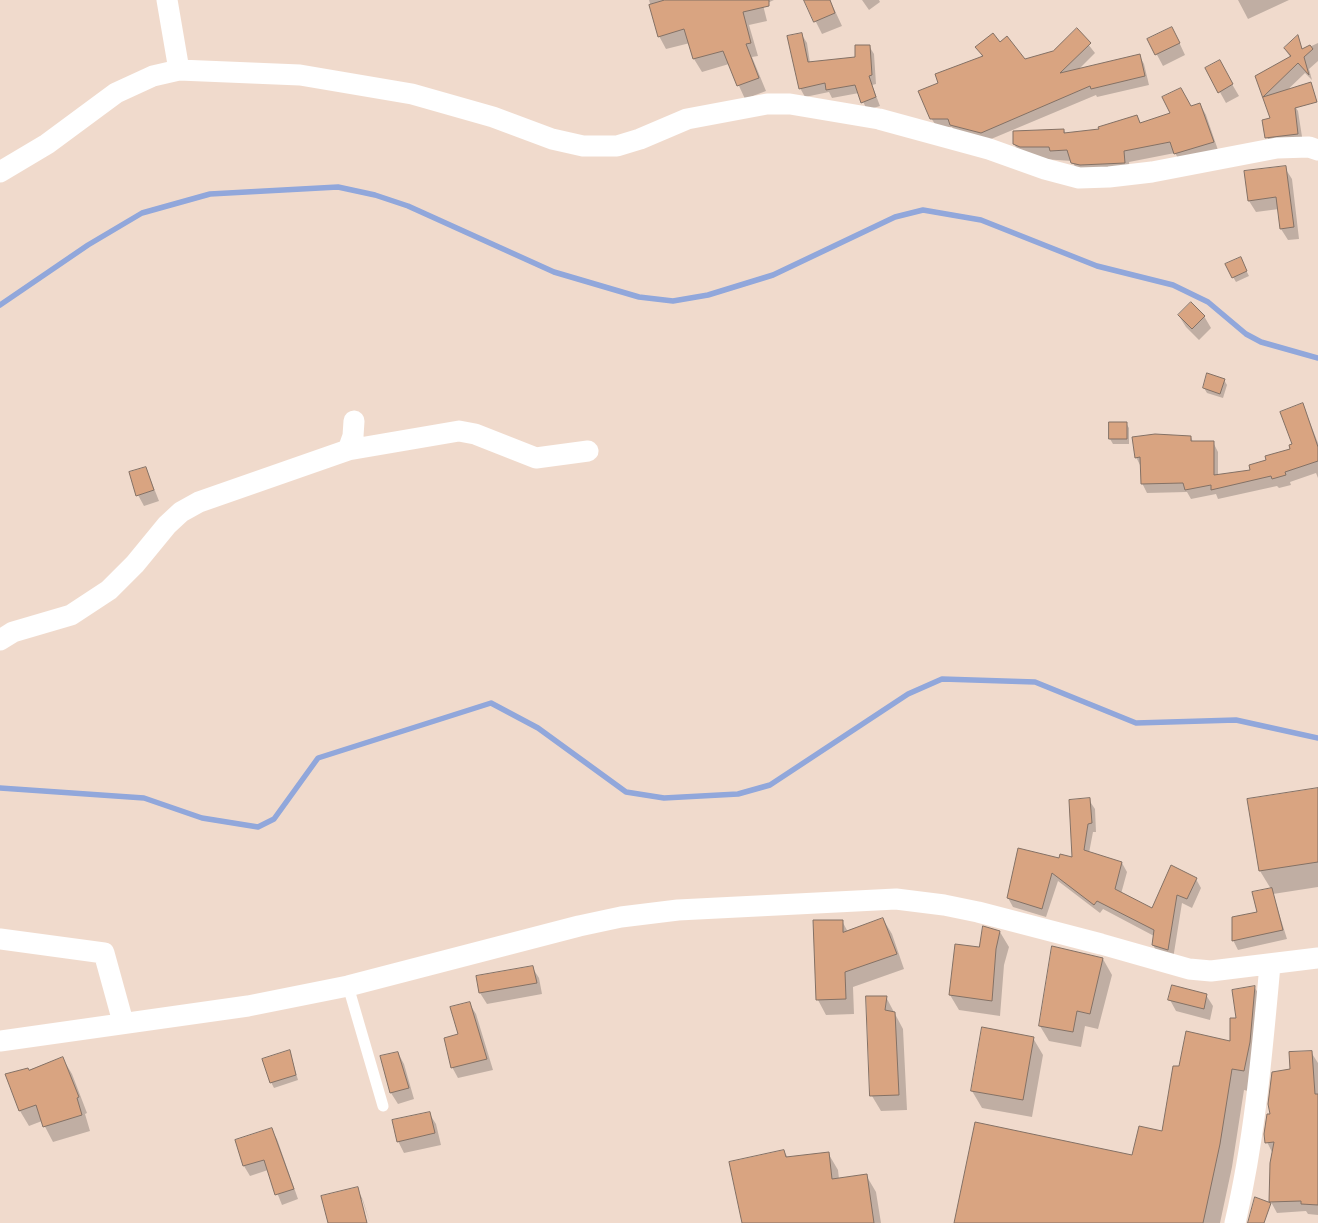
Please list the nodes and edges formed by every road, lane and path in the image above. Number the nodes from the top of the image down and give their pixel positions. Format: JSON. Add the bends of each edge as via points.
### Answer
{"nodes":[{"id":1,"x":167,"y":0,"type":"edge"},
{"id":2,"x":179,"y":70,"type":"junction"},
{"id":3,"x":1318,"y":150,"type":"edge"},
{"id":4,"x":0,"y":172,"type":"edge"},
{"id":5,"x":354,"y":420,"type":"dead end"},
{"id":6,"x":348,"y":450,"type":"junction"},
{"id":7,"x":588,"y":451,"type":"dead end"},
{"id":8,"x":0,"y":640,"type":"edge"},
{"id":9,"x":0,"y":939,"type":"edge"},
{"id":10,"x":1318,"y":958,"type":"edge"},
{"id":11,"x":1270,"y":965,"type":"junction"},
{"id":12,"x":348,"y":986,"type":"junction"},
{"id":13,"x":123,"y":1022,"type":"junction"},
{"id":14,"x":0,"y":1041,"type":"edge"},
{"id":15,"x":383,"y":1106,"type":"dead end"},
{"id":16,"x":1235,"y":1223,"type":"edge"}],
"edges":[{"from":1,"to":2,"type":"street"},
{"from":2,"to":3,"type":"street","via":[[300,75],[412,94],[583,146],[617,146],[687,119],[767,104],[790,104],[879,118],[1080,178],[1152,172],[1277,148],[1309,147]]},
{"from":2,"to":4,"type":"street","via":[[153,76],[116,94],[47,144]]},
{"from":5,"to":6,"type":"street"},
{"from":6,"to":7,"type":"street","via":[[459,431],[536,458]]},
{"from":6,"to":8,"type":"street","via":[[199,502],[181,512],[109,590],[71,615],[13,632]]},
{"from":9,"to":13,"type":"street","via":[[104,953]]},
{"from":10,"to":11,"type":"street"},
{"from":11,"to":12,"type":"street","via":[[1189,970],[953,906],[875,899],[678,910],[621,917]]},
{"from":11,"to":16,"type":"street","via":[[1258,1090]]},
{"from":12,"to":13,"type":"street","via":[[208,1012]]},
{"from":12,"to":15,"type":"lane"},
{"from":13,"to":14,"type":"street"}]}
